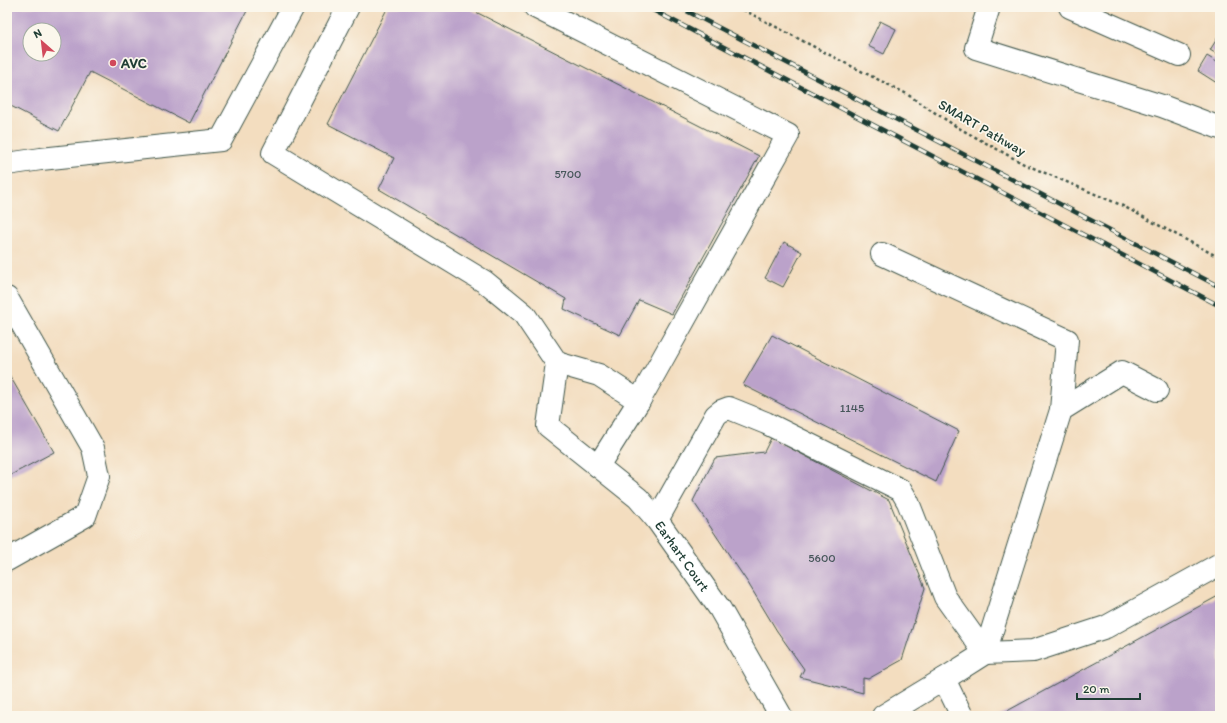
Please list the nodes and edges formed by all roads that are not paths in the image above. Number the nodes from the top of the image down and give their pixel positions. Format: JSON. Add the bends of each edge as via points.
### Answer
{"nodes":[{"id":1,"x":293,"y":7,"type":"edge"},
{"id":2,"x":348,"y":7,"type":"edge"},
{"id":3,"x":535,"y":7,"type":"edge"},
{"id":4,"x":989,"y":7,"type":"edge"},
{"id":5,"x":1070,"y":7,"type":"edge"},
{"id":6,"x":1179,"y":55,"type":"dead end"},
{"id":7,"x":1220,"y":128,"type":"edge"},
{"id":8,"x":7,"y":164,"type":"edge"},
{"id":9,"x":882,"y":254,"type":"dead end"},
{"id":10,"x":7,"y":298,"type":"edge"},
{"id":11,"x":557,"y":363,"type":"junction"},
{"id":12,"x":1157,"y":390,"type":"dead end"},
{"id":13,"x":639,"y":401,"type":"junction"},
{"id":14,"x":1061,"y":410,"type":"junction"},
{"id":15,"x":598,"y":466,"type":"junction"},
{"id":16,"x":657,"y":520,"type":"junction"},
{"id":17,"x":7,"y":560,"type":"edge"},
{"id":18,"x":1220,"y":564,"type":"edge"},
{"id":19,"x":985,"y":653,"type":"junction"},
{"id":20,"x":944,"y":679,"type":"junction"},
{"id":21,"x":781,"y":716,"type":"edge"},
{"id":22,"x":883,"y":716,"type":"edge"},
{"id":23,"x":962,"y":716,"type":"edge"}],
"edges":[{"from":1,"to":8,"type":"street","via":[[220,140],[41,158]]},
{"from":2,"to":11,"type":"street","via":[[273,153],[485,282],[524,314]]},
{"from":3,"to":13,"type":"street","via":[[788,135]]},
{"from":4,"to":7,"type":"street","via":[[976,48],[1162,106]]},
{"from":5,"to":6,"type":"street"},
{"from":9,"to":14,"type":"street","via":[[1068,340]]},
{"from":10,"to":17,"type":"street","via":[[93,448],[99,476],[85,516]]},
{"from":11,"to":13,"type":"street","via":[[599,375]]},
{"from":11,"to":15,"type":"street","name":"Earhart Court","via":[[548,426]]},
{"from":12,"to":14,"type":"street","via":[[1122,372]]},
{"from":13,"to":15,"type":"street"},
{"from":14,"to":19,"type":"street"},
{"from":15,"to":16,"type":"street","name":"Earhart Court","via":[[638,498]]},
{"from":16,"to":19,"type":"street","via":[[716,415],[729,408],[766,423],[901,490],[945,597]]},
{"from":16,"to":21,"type":"street","name":"Earhart Court","via":[[720,609]]},
{"from":18,"to":19,"type":"street","via":[[1106,626],[1033,651]]},
{"from":19,"to":20,"type":"street"},
{"from":20,"to":22,"type":"street"},
{"from":20,"to":23,"type":"street"}]}
